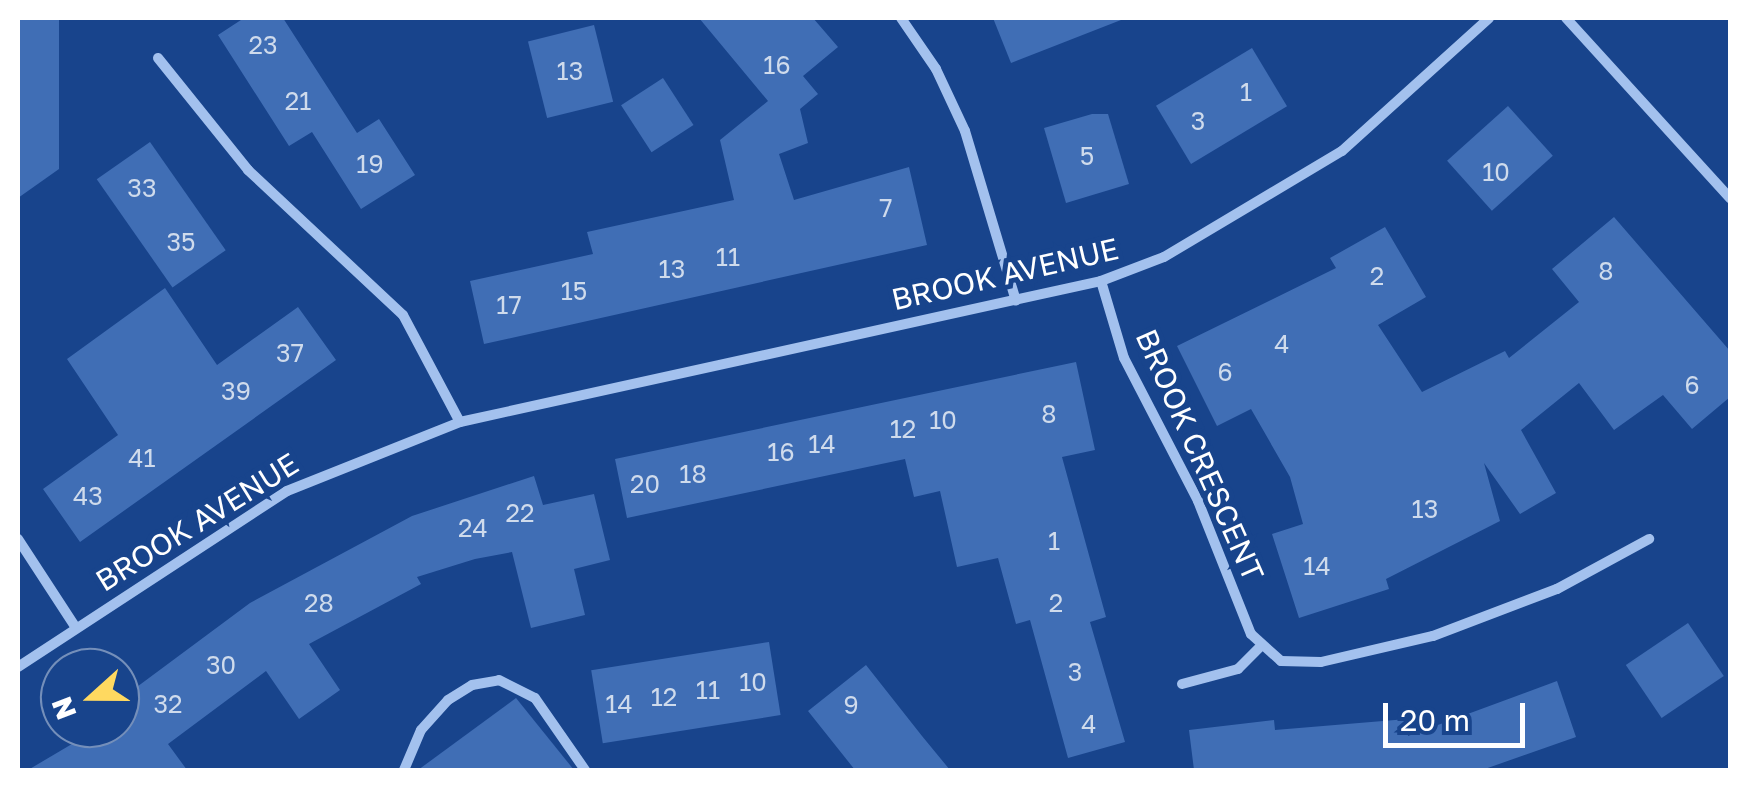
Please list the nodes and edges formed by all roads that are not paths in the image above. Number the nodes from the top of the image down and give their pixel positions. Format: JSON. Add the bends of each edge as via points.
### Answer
{"nodes":[{"id":1,"x":901,"y":18,"type":"edge"},
{"id":2,"x":1490,"y":18,"type":"edge"},
{"id":3,"x":1566,"y":18,"type":"edge"},
{"id":4,"x":158,"y":58,"type":"dead end"},
{"id":5,"x":1730,"y":198,"type":"edge"},
{"id":6,"x":1101,"y":281,"type":"junction"},
{"id":7,"x":1016,"y":300,"type":"junction"},
{"id":8,"x":460,"y":422,"type":"junction"},
{"id":9,"x":18,"y":539,"type":"edge"},
{"id":10,"x":1649,"y":539,"type":"dead end"},
{"id":11,"x":76,"y":628,"type":"junction"},
{"id":12,"x":1260,"y":648,"type":"junction"},
{"id":13,"x":18,"y":667,"type":"edge"},
{"id":14,"x":1182,"y":684,"type":"dead end"},
{"id":15,"x":404,"y":770,"type":"edge"},
{"id":16,"x":585,"y":770,"type":"edge"}],
"edges":[{"from":1,"to":7,"type":"street","via":[[951,98]]},
{"from":2,"to":6,"type":"street","name":"BROOK AVENUE","via":[[1342,151],[1222,227]]},
{"from":3,"to":5,"type":"street"},
{"from":4,"to":8,"type":"street","via":[[248,170],[403,315]]},
{"from":6,"to":7,"type":"street","name":"BROOK AVENUE"},
{"from":6,"to":12,"type":"street","name":"BROOK CRESCENT","via":[[1124,358],[1198,501]]},
{"from":7,"to":8,"type":"street","name":"BROOK AVENUE"},
{"from":8,"to":11,"type":"street","name":"BROOK AVENUE","via":[[287,490]]},
{"from":9,"to":11,"type":"street","name":"BROOK AVENUE"},
{"from":10,"to":12,"type":"street","via":[[1557,589],[1433,636],[1321,662],[1281,661]]},
{"from":11,"to":13,"type":"street","name":"BROOK AVENUE"},
{"from":12,"to":14,"type":"street","via":[[1238,668]]},
{"from":15,"to":16,"type":"street","via":[[421,730],[448,700],[472,685],[499,680],[535,698]]}]}
